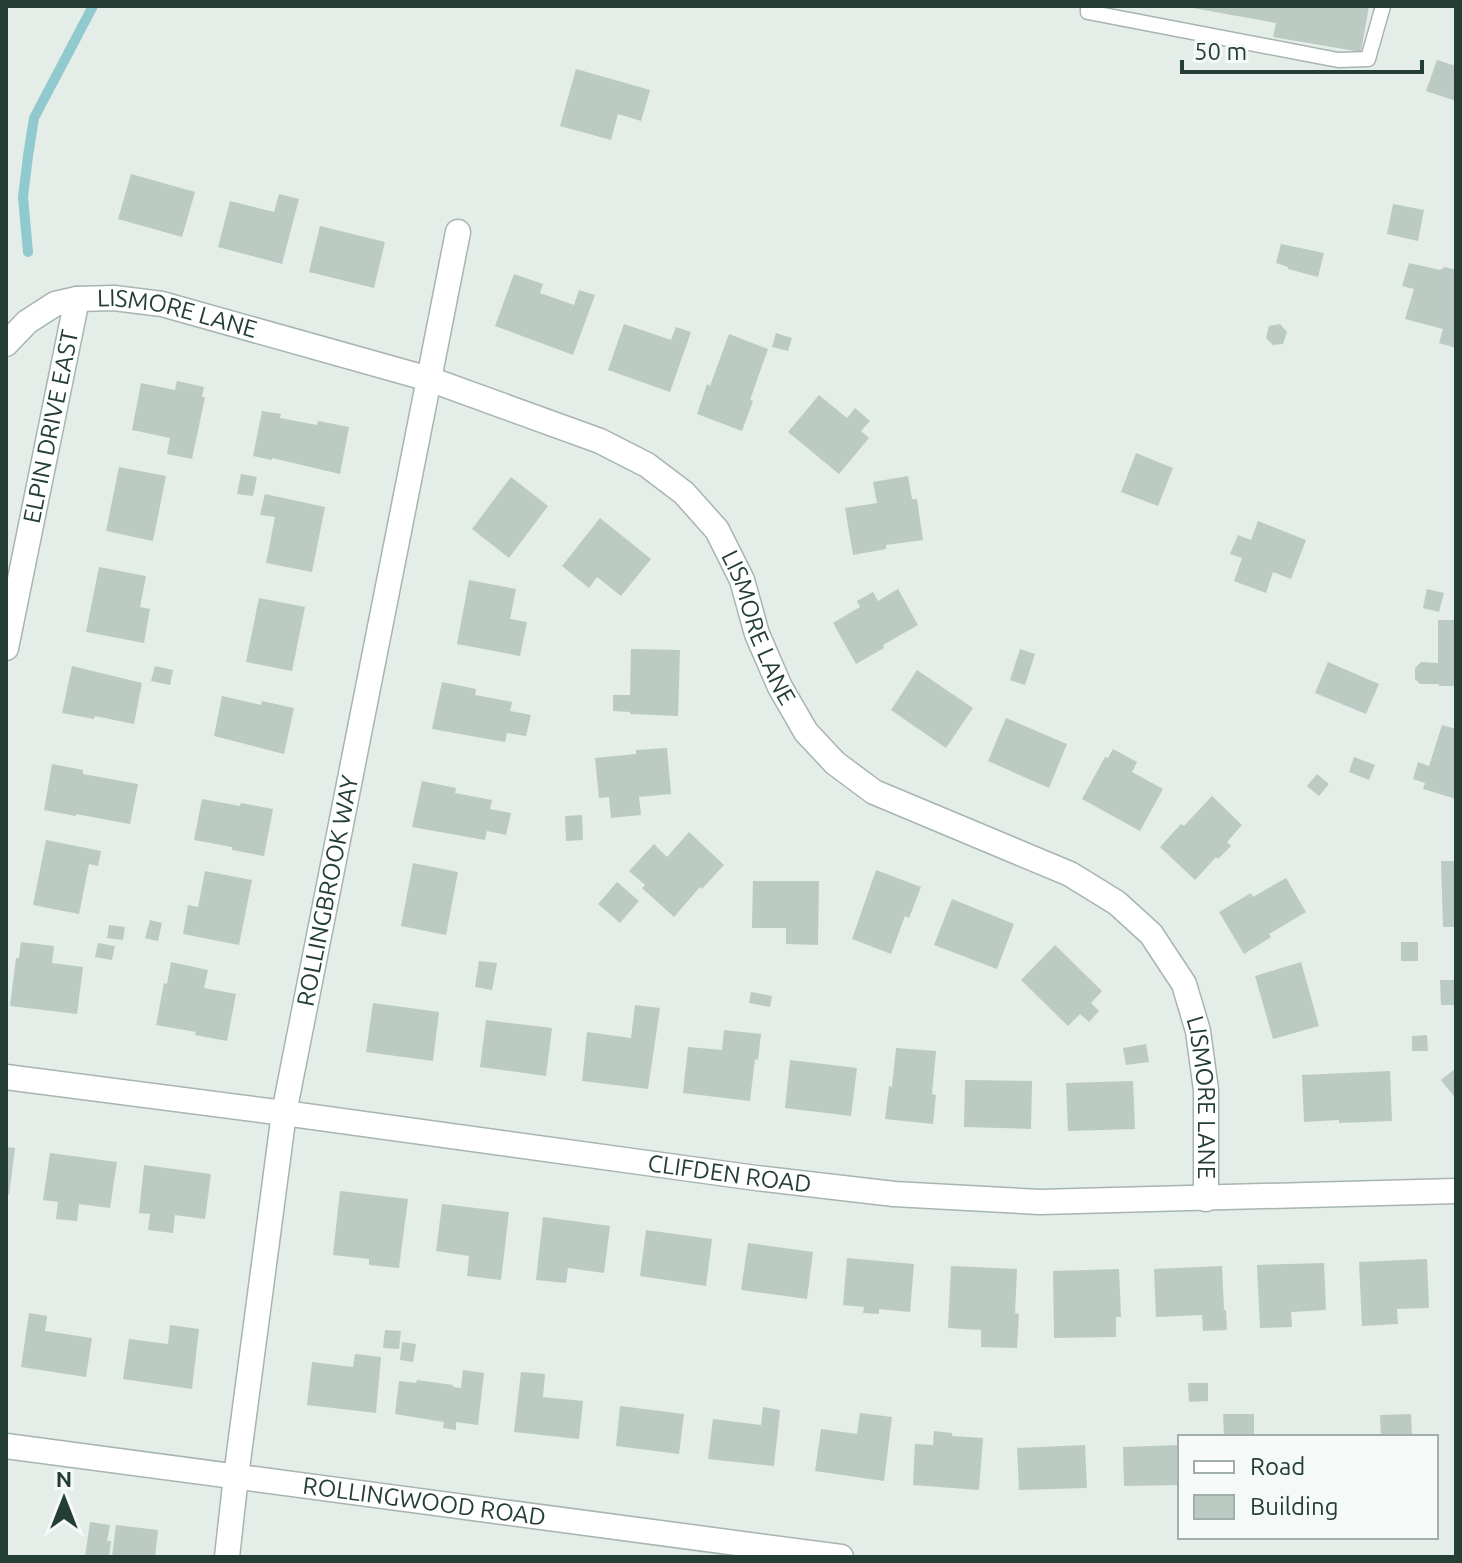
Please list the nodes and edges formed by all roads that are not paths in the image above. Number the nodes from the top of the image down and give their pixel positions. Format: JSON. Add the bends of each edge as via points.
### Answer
{"nodes":[{"id":1,"x":1088,"y":6,"type":"edge"},
{"id":2,"x":1383,"y":6,"type":"edge"},
{"id":3,"x":458,"y":232,"type":"dead end"},
{"id":4,"x":77,"y":299,"type":"junction"},
{"id":5,"x":6,"y":344,"type":"edge"},
{"id":6,"x":429,"y":379,"type":"junction"},
{"id":7,"x":6,"y":648,"type":"edge"},
{"id":8,"x":6,"y":1077,"type":"edge"},
{"id":9,"x":284,"y":1113,"type":"junction"},
{"id":10,"x":1456,"y":1191,"type":"edge"},
{"id":11,"x":1206,"y":1199,"type":"junction"},
{"id":12,"x":6,"y":1446,"type":"edge"},
{"id":13,"x":236,"y":1476,"type":"junction"},
{"id":14,"x":227,"y":1557,"type":"edge"},
{"id":15,"x":841,"y":1557,"type":"edge"}],
"edges":[{"from":1,"to":2,"type":"lane","via":[[1088,12],[1338,60],[1368,59]]},
{"from":3,"to":6,"type":"street","name":"ROLLINGBROOK WAY"},
{"from":4,"to":5,"type":"street","via":[[55,304]]},
{"from":4,"to":6,"type":"street","name":"LISMORE LANE","via":[[162,304]]},
{"from":4,"to":7,"type":"street","name":"ELPIN DRIVE EAST"},
{"from":6,"to":9,"type":"street","name":"ROLLINGBROOK WAY"},
{"from":6,"to":11,"type":"street","name":"LISMORE LANE","via":[[600,441],[647,465],[684,493],[717,530],[742,580],[780,687],[806,732],[835,763],[874,792],[1070,874],[1117,903],[1151,934],[1184,984],[1198,1031],[1206,1090]]},
{"from":8,"to":9,"type":"street","name":"CLIFDEN ROAD"},
{"from":9,"to":11,"type":"street","name":"CLIFDEN ROAD","via":[[894,1194],[1040,1202]]},
{"from":9,"to":13,"type":"street","name":"ROLLINGBROOK WAY"},
{"from":10,"to":11,"type":"street","name":"CLIFDEN ROAD"},
{"from":12,"to":13,"type":"street","name":"ROLLINGWOOD ROAD"},
{"from":13,"to":14,"type":"street","name":"ROLLINGBROOK WAY"},
{"from":13,"to":15,"type":"street","name":"ROLLINGWOOD ROAD"}]}
